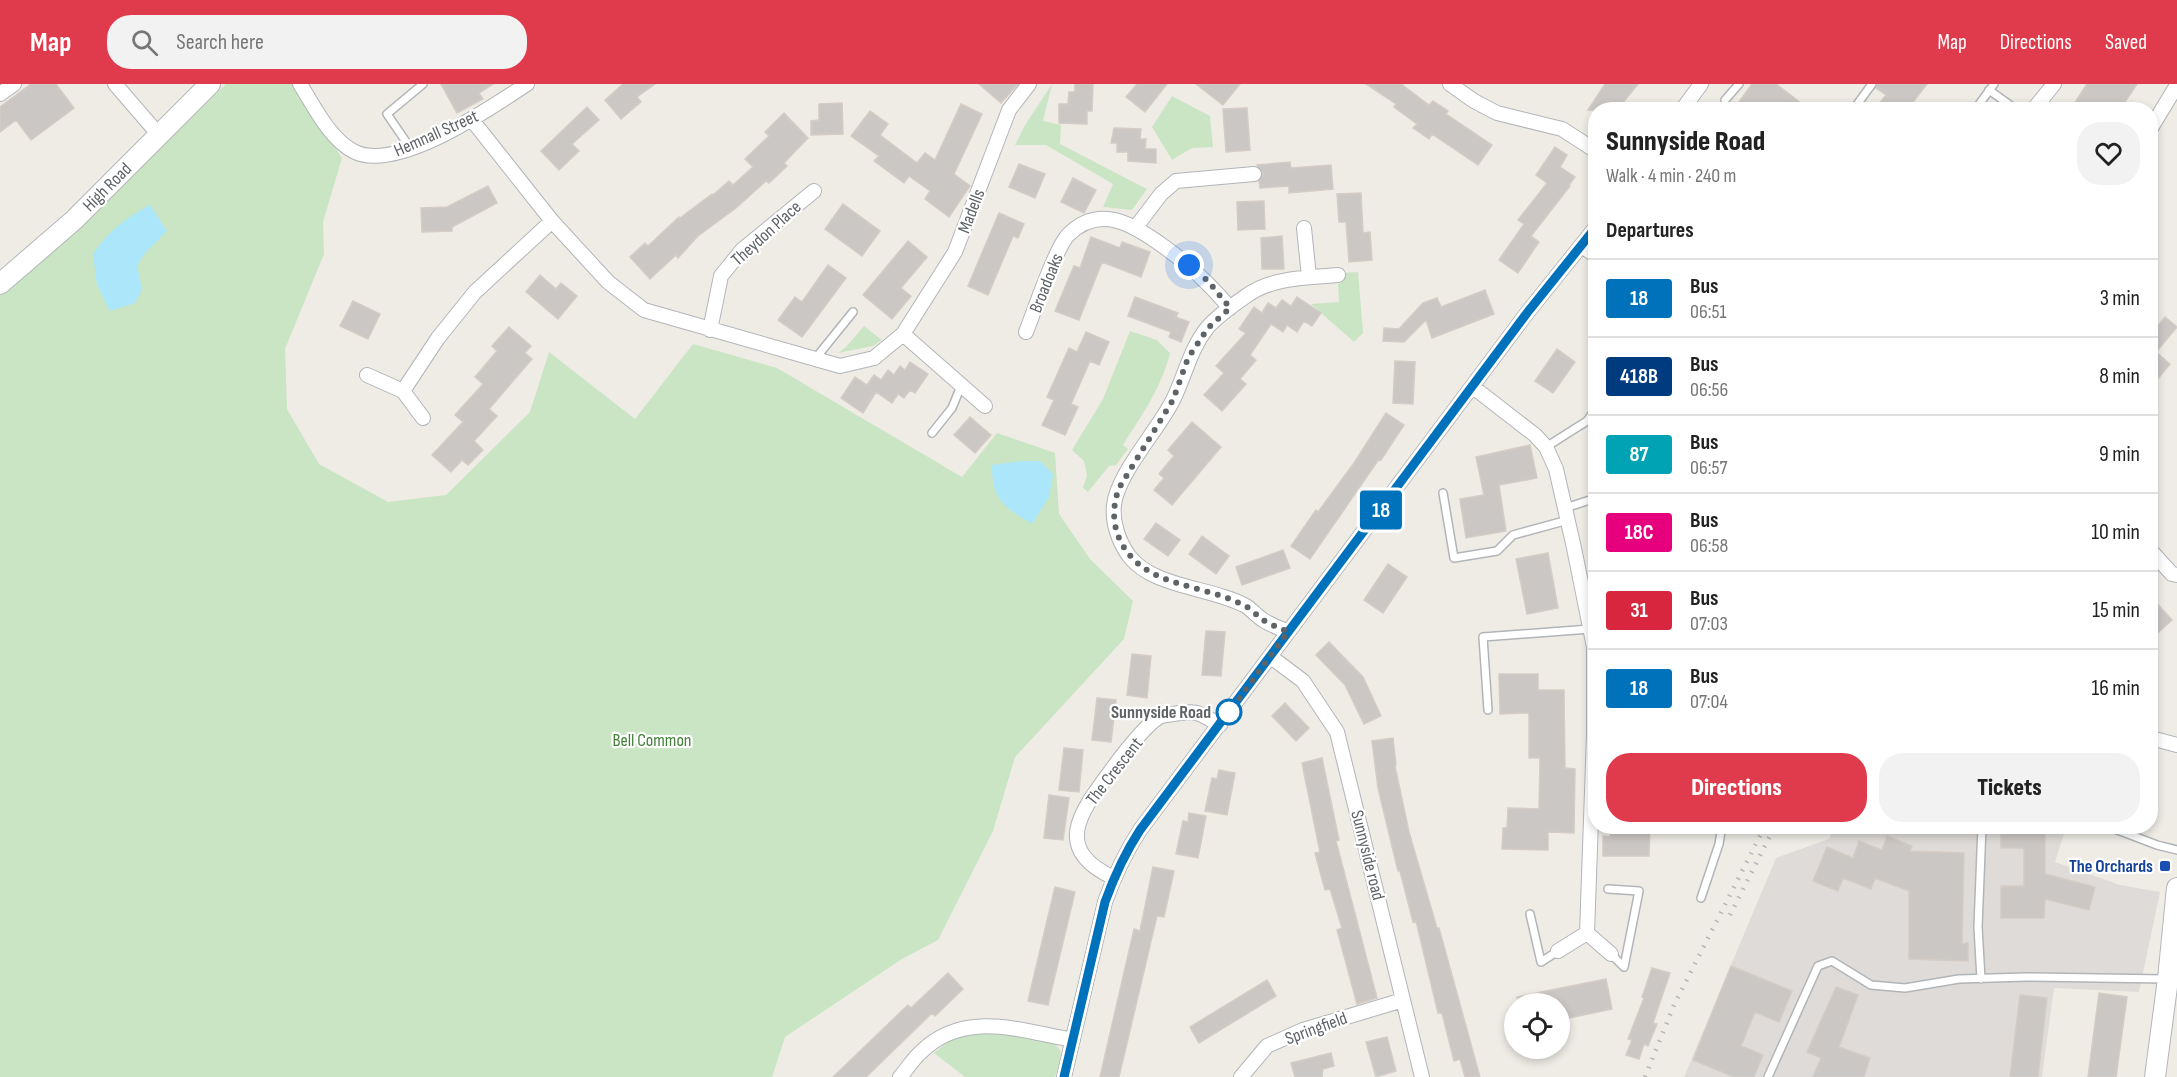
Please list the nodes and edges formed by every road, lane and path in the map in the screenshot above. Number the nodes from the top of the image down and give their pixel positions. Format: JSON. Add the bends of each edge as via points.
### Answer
{"nodes":[{"id":1,"x":14,"y":84,"type":"edge"},
{"id":2,"x":115,"y":84,"type":"edge"},
{"id":3,"x":210,"y":84,"type":"edge"},
{"id":4,"x":300,"y":84,"type":"edge"},
{"id":5,"x":423,"y":84,"type":"edge"},
{"id":6,"x":527,"y":84,"type":"edge"},
{"id":7,"x":1029,"y":84,"type":"edge"},
{"id":8,"x":1450,"y":84,"type":"edge"},
{"id":9,"x":1701,"y":84,"type":"edge"},
{"id":10,"x":1739,"y":84,"type":"edge"},
{"id":11,"x":1872,"y":84,"type":"edge"},
{"id":12,"x":2054,"y":84,"type":"edge"},
{"id":13,"x":2177,"y":85,"type":"edge"},
{"id":14,"x":1992,"y":87,"type":"edge"},
{"id":15,"x":0,"y":94,"type":"edge"},
{"id":16,"x":1725,"y":100,"type":"dead end"},
{"id":17,"x":1688,"y":102,"type":"edge"},
{"id":18,"x":1859,"y":102,"type":"edge"},
{"id":19,"x":1981,"y":102,"type":"edge"},
{"id":20,"x":2008,"y":102,"type":"edge"},
{"id":21,"x":2039,"y":102,"type":"edge"},
{"id":22,"x":2158,"y":116,"type":"edge"},
{"id":23,"x":472,"y":120,"type":"junction"},
{"id":24,"x":159,"y":135,"type":"junction"},
{"id":25,"x":1588,"y":146,"type":"edge"},
{"id":26,"x":411,"y":149,"type":"junction"},
{"id":27,"x":1254,"y":174,"type":"dead end"},
{"id":28,"x":814,"y":191,"type":"dead end"},
{"id":29,"x":552,"y":221,"type":"junction"},
{"id":30,"x":1136,"y":227,"type":"junction"},
{"id":31,"x":1304,"y":228,"type":"dead end"},
{"id":32,"x":1588,"y":238,"type":"edge"},
{"id":33,"x":1582,"y":246,"type":"junction"},
{"id":34,"x":1588,"y":250,"type":"edge"},
{"id":35,"x":1338,"y":275,"type":"dead end"},
{"id":36,"x":1309,"y":277,"type":"junction"},
{"id":37,"x":0,"y":284,"type":"edge"},
{"id":38,"x":1230,"y":308,"type":"junction"},
{"id":39,"x":853,"y":312,"type":"dead end"},
{"id":40,"x":710,"y":330,"type":"junction"},
{"id":41,"x":1026,"y":332,"type":"dead end"},
{"id":42,"x":903,"y":334,"type":"junction"},
{"id":43,"x":815,"y":359,"type":"junction"},
{"id":44,"x":367,"y":375,"type":"dead end"},
{"id":45,"x":961,"y":386,"type":"junction"},
{"id":46,"x":1473,"y":387,"type":"junction"},
{"id":47,"x":403,"y":391,"type":"junction"},
{"id":48,"x":984,"y":406,"type":"dead end"},
{"id":49,"x":423,"y":418,"type":"dead end"},
{"id":50,"x":1588,"y":420,"type":"edge"},
{"id":51,"x":932,"y":433,"type":"dead end"},
{"id":52,"x":1546,"y":447,"type":"junction"},
{"id":53,"x":1443,"y":493,"type":"dead end"},
{"id":54,"x":1588,"y":502,"type":"edge"},
{"id":55,"x":1566,"y":514,"type":"junction"},
{"id":56,"x":2158,"y":559,"type":"edge"},
{"id":57,"x":2177,"y":575,"type":"edge"},
{"id":58,"x":1588,"y":619,"type":"edge"},
{"id":59,"x":1588,"y":629,"type":"edge"},
{"id":60,"x":1288,"y":632,"type":"junction"},
{"id":61,"x":1271,"y":657,"type":"junction"},
{"id":62,"x":1488,"y":710,"type":"dead end"},
{"id":63,"x":1220,"y":725,"type":"junction"},
{"id":64,"x":2158,"y":740,"type":"edge"},
{"id":65,"x":2177,"y":745,"type":"edge"},
{"id":66,"x":1590,"y":834,"type":"edge"},
{"id":67,"x":1721,"y":834,"type":"edge"},
{"id":68,"x":1982,"y":834,"type":"edge"},
{"id":69,"x":2128,"y":834,"type":"edge"},
{"id":70,"x":2177,"y":850,"type":"edge"},
{"id":71,"x":1114,"y":878,"type":"junction"},
{"id":72,"x":1608,"y":889,"type":"dead end"},
{"id":73,"x":1701,"y":898,"type":"dead end"},
{"id":74,"x":2177,"y":898,"type":"edge"},
{"id":75,"x":1530,"y":914,"type":"dead end"},
{"id":76,"x":1587,"y":933,"type":"junction"},
{"id":77,"x":1558,"y":951,"type":"joint"},
{"id":78,"x":1611,"y":954,"type":"joint"},
{"id":79,"x":1981,"y":979,"type":"junction"},
{"id":80,"x":2168,"y":979,"type":"junction"},
{"id":81,"x":1403,"y":1000,"type":"junction"},
{"id":82,"x":1073,"y":1040,"type":"junction"},
{"id":83,"x":900,"y":1077,"type":"edge"},
{"id":84,"x":1064,"y":1077,"type":"edge"},
{"id":85,"x":1241,"y":1077,"type":"edge"},
{"id":86,"x":1422,"y":1077,"type":"edge"},
{"id":87,"x":1768,"y":1077,"type":"edge"},
{"id":88,"x":2155,"y":1077,"type":"edge"}],
"edges":[{"from":1,"to":15,"type":"street"},
{"from":2,"to":24,"type":"street"},
{"from":3,"to":24,"type":"main road","name":"High Road"},
{"from":4,"to":26,"type":"street","name":"Hemnall Street","via":[[337,138],[353,151],[381,157]]},
{"from":5,"to":26,"type":"lane","via":[[387,114]]},
{"from":6,"to":23,"type":"street","name":"Hemnall Street"},
{"from":7,"to":42,"type":"street","name":"Madells","via":[[1009,110],[955,252]]},
{"from":8,"to":25,"type":"street","via":[[1497,113],[1562,129]]},
{"from":9,"to":17,"type":"street"},
{"from":10,"to":16,"type":"lane"},
{"from":11,"to":18,"type":"lane"},
{"from":12,"to":21,"type":"street"},
{"from":13,"to":22,"type":"street"},
{"from":14,"to":19,"type":"lane"},
{"from":14,"to":20,"type":"lane"},
{"from":23,"to":26,"type":"street","name":"Hemnall Street"},
{"from":23,"to":29,"type":"street"},
{"from":24,"to":37,"type":"main road","name":"High Road","via":[[74,220]]},
{"from":27,"to":30,"type":"street","via":[[1176,181]]},
{"from":28,"to":40,"type":"street","name":"Theydon Place","via":[[742,250],[721,276]]},
{"from":29,"to":40,"type":"street","via":[[608,282],[644,310]]},
{"from":29,"to":47,"type":"street","via":[[475,292]]},
{"from":30,"to":38,"type":"street","name":"Broadoaks","via":[[1208,281]]},
{"from":30,"to":41,"type":"street","name":"Broadoaks","via":[[1104,219],[1068,236]]},
{"from":31,"to":36,"type":"street"},
{"from":32,"to":33,"type":"street"},
{"from":33,"to":34,"type":"street"},
{"from":33,"to":46,"type":"street"},
{"from":35,"to":36,"type":"street"},
{"from":36,"to":38,"type":"street","via":[[1267,284]]},
{"from":38,"to":60,"type":"street","via":[[1208,328],[1188,358],[1173,400],[1119,488],[1114,519],[1123,546],[1148,572],[1245,606],[1264,621]]},
{"from":39,"to":43,"type":"lane"},
{"from":40,"to":43,"type":"street","name":"Madells"},
{"from":42,"to":43,"type":"street","name":"Madells","via":[[874,358],[840,366]]},
{"from":42,"to":45,"type":"street"},
{"from":44,"to":47,"type":"street"},
{"from":45,"to":48,"type":"street"},
{"from":45,"to":51,"type":"lane","via":[[952,408]]},
{"from":46,"to":52,"type":"street"},
{"from":46,"to":60,"type":"street"},
{"from":47,"to":49,"type":"street"},
{"from":50,"to":52,"type":"lane"},
{"from":52,"to":55,"type":"street","via":[[1556,469]]},
{"from":53,"to":55,"type":"lane","via":[[1454,558],[1497,551],[1513,535]]},
{"from":54,"to":55,"type":"lane"},
{"from":55,"to":58,"type":"street"},
{"from":56,"to":57,"type":"street"},
{"from":59,"to":62,"type":"lane","via":[[1483,637]]},
{"from":60,"to":61,"type":"street"},
{"from":61,"to":63,"type":"street"},
{"from":61,"to":81,"type":"street","name":"Sunnyside road","via":[[1303,681],[1337,732]]},
{"from":63,"to":71,"type":"street","via":[[1140,830]]},
{"from":63,"to":71,"type":"street","name":"The Crescent","via":[[1194,710],[1160,716],[1127,748],[1085,806],[1078,824],[1080,850],[1095,870]]},
{"from":64,"to":65,"type":"street"},
{"from":66,"to":76,"type":"street"},
{"from":67,"to":73,"type":"lane"},
{"from":68,"to":79,"type":"lane","via":[[1978,927]]},
{"from":69,"to":70,"type":"lane"},
{"from":71,"to":82,"type":"street"},
{"from":72,"to":78,"type":"lane","via":[[1639,891],[1624,967]]},
{"from":74,"to":80,"type":"main road"},
{"from":75,"to":77,"type":"lane","via":[[1541,962]]},
{"from":76,"to":77,"type":"street"},
{"from":76,"to":78,"type":"street"},
{"from":79,"to":80,"type":"lane"},
{"from":79,"to":87,"type":"lane","via":[[1905,988],[1871,985],[1832,961],[1818,966]]},
{"from":80,"to":88,"type":"main road"},
{"from":81,"to":85,"type":"street","name":"Springfield","via":[[1303,1030],[1267,1046]]},
{"from":81,"to":86,"type":"street","name":"Sunnyside road"},
{"from":82,"to":83,"type":"street","via":[[999,1026],[969,1026],[950,1032],[922,1050]]},
{"from":82,"to":84,"type":"street"}]}
